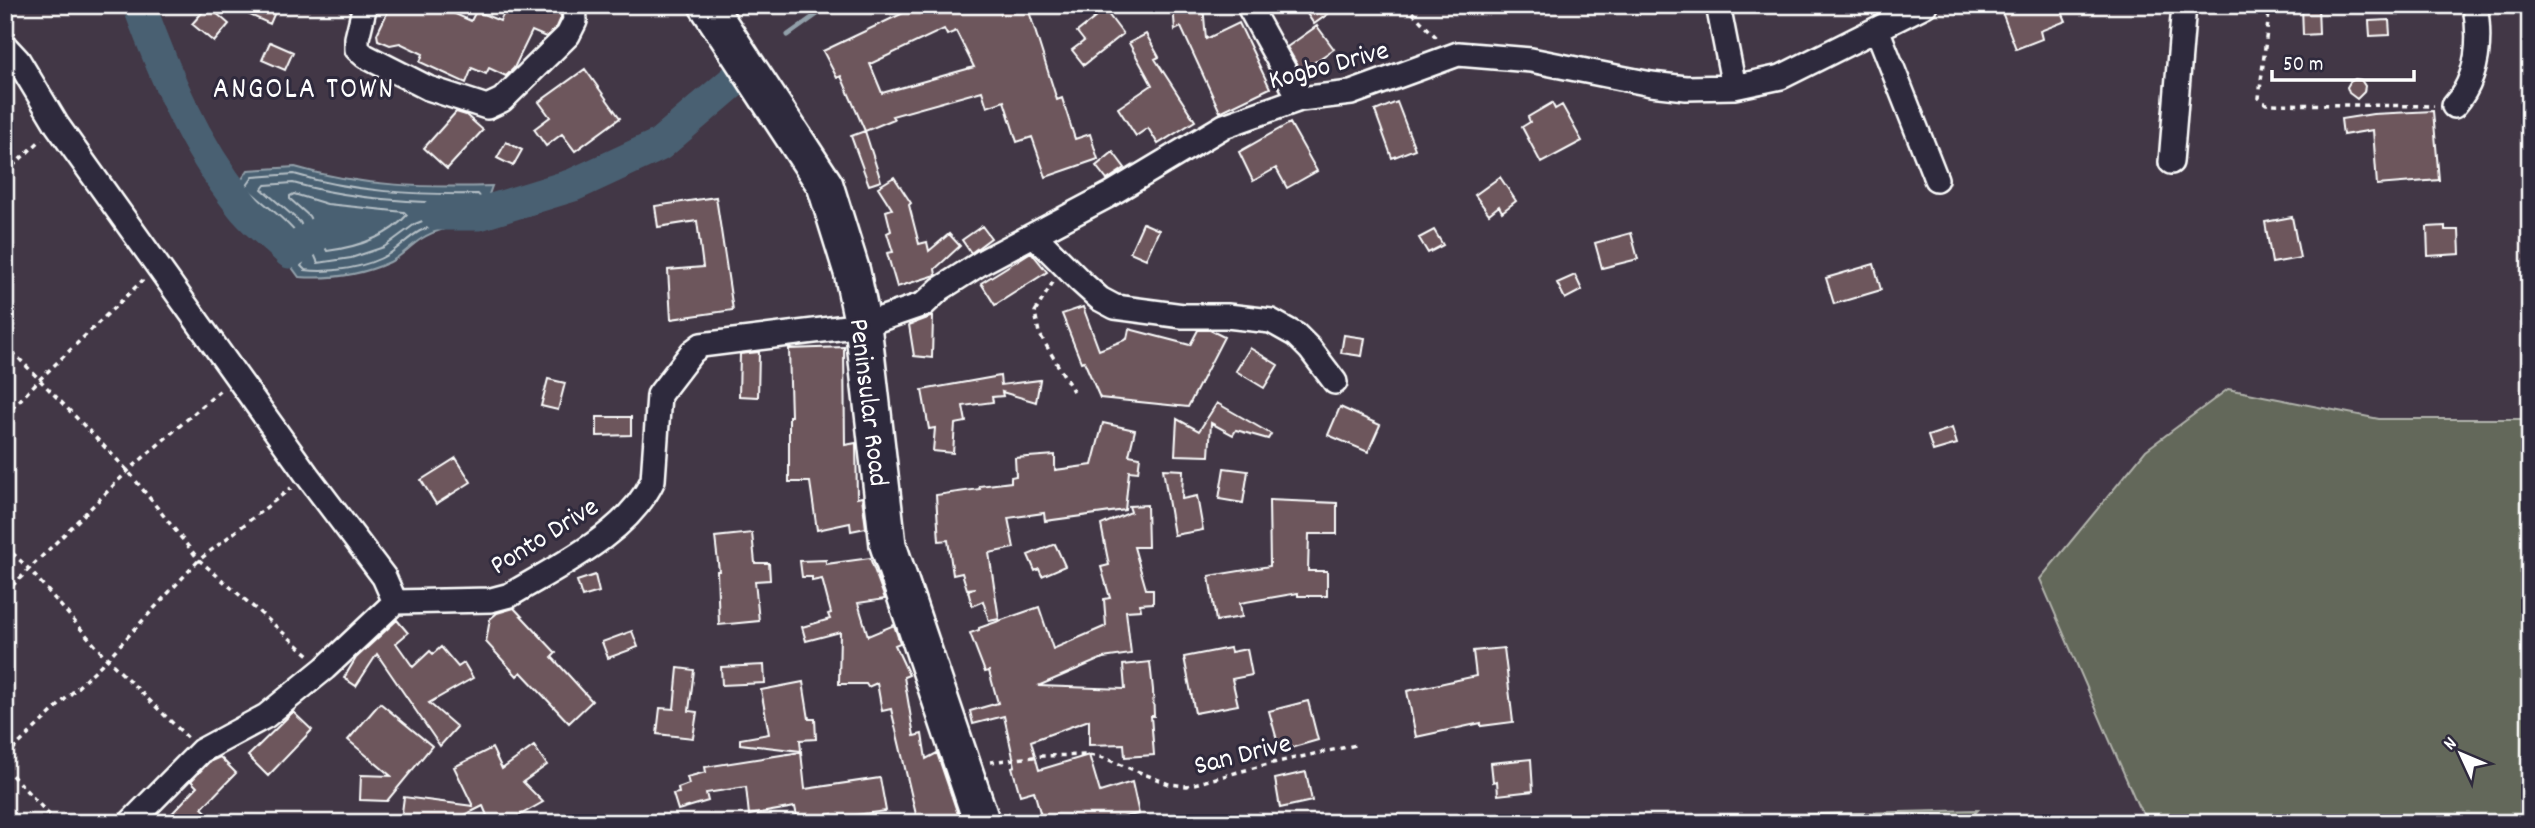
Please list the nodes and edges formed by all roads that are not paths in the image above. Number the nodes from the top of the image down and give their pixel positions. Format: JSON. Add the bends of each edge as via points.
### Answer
{"nodes":[{"id":1,"x":365,"y":5,"type":"edge"},
{"id":2,"x":573,"y":5,"type":"edge"},
{"id":3,"x":707,"y":5,"type":"edge"},
{"id":4,"x":728,"y":5,"type":"edge"},
{"id":5,"x":1248,"y":5,"type":"edge"},
{"id":6,"x":1718,"y":5,"type":"edge"},
{"id":7,"x":1925,"y":5,"type":"edge"},
{"id":8,"x":2184,"y":5,"type":"edge"},
{"id":9,"x":2475,"y":5,"type":"edge"},
{"id":10,"x":1877,"y":29,"type":"junction"},
{"id":11,"x":5,"y":46,"type":"edge"},
{"id":12,"x":1734,"y":88,"type":"junction"},
{"id":13,"x":1300,"y":99,"type":"junction"},
{"id":14,"x":2454,"y":106,"type":"road end"},
{"id":15,"x":2171,"y":162,"type":"dead end"},
{"id":16,"x":1936,"y":180,"type":"dead end"},
{"id":17,"x":1034,"y":235,"type":"junction"},
{"id":18,"x":871,"y":323,"type":"junction"},
{"id":19,"x":1335,"y":382,"type":"dead end"},
{"id":20,"x":395,"y":602,"type":"junction"},
{"id":21,"x":130,"y":823,"type":"edge"},
{"id":22,"x":982,"y":823,"type":"edge"},
{"id":23,"x":995,"y":823,"type":"edge"}],
"edges":[{"from":1,"to":2,"type":"street","via":[[357,38],[357,49],[365,56],[428,88],[487,107],[502,100],[568,35],[575,20]]},
{"from":3,"to":18,"type":"main road","name":"Peninsular Road","via":[[825,185]]},
{"from":4,"to":18,"type":"main road","name":"Peninsular Road","via":[[834,168],[860,236]]},
{"from":5,"to":13,"type":"street"},
{"from":6,"to":12,"type":"street"},
{"from":7,"to":10,"type":"street","name":"Kogbo Drive"},
{"from":8,"to":15,"type":"street"},
{"from":9,"to":14,"type":"street","via":[[2479,29],[2472,78]]},
{"from":10,"to":12,"type":"street","name":"Kogbo Drive","via":[[1781,77]]},
{"from":10,"to":16,"type":"street"},
{"from":11,"to":20,"type":"street","via":[[57,125],[384,577]]},
{"from":12,"to":13,"type":"street","name":"Kogbo Drive","via":[[1651,84],[1531,60],[1458,54],[1351,93]]},
{"from":13,"to":17,"type":"street","name":"Kogbo Drive","via":[[1224,125]]},
{"from":17,"to":18,"type":"street","name":"Kogbo Drive","via":[[940,289],[925,304]]},
{"from":17,"to":19,"type":"street","via":[[1100,299],[1115,307],[1271,321],[1286,327],[1310,349]]},
{"from":18,"to":20,"type":"street","name":"Ponto Drive","via":[[702,345],[659,396],[653,480],[613,531],[510,595],[491,600]]},
{"from":18,"to":22,"type":"main road","name":"Peninsular Road","via":[[888,545]]},
{"from":18,"to":23,"type":"main road","name":"Peninsular Road","via":[[904,541]]},
{"from":20,"to":21,"type":"street","via":[[266,716],[201,751]]}]}
